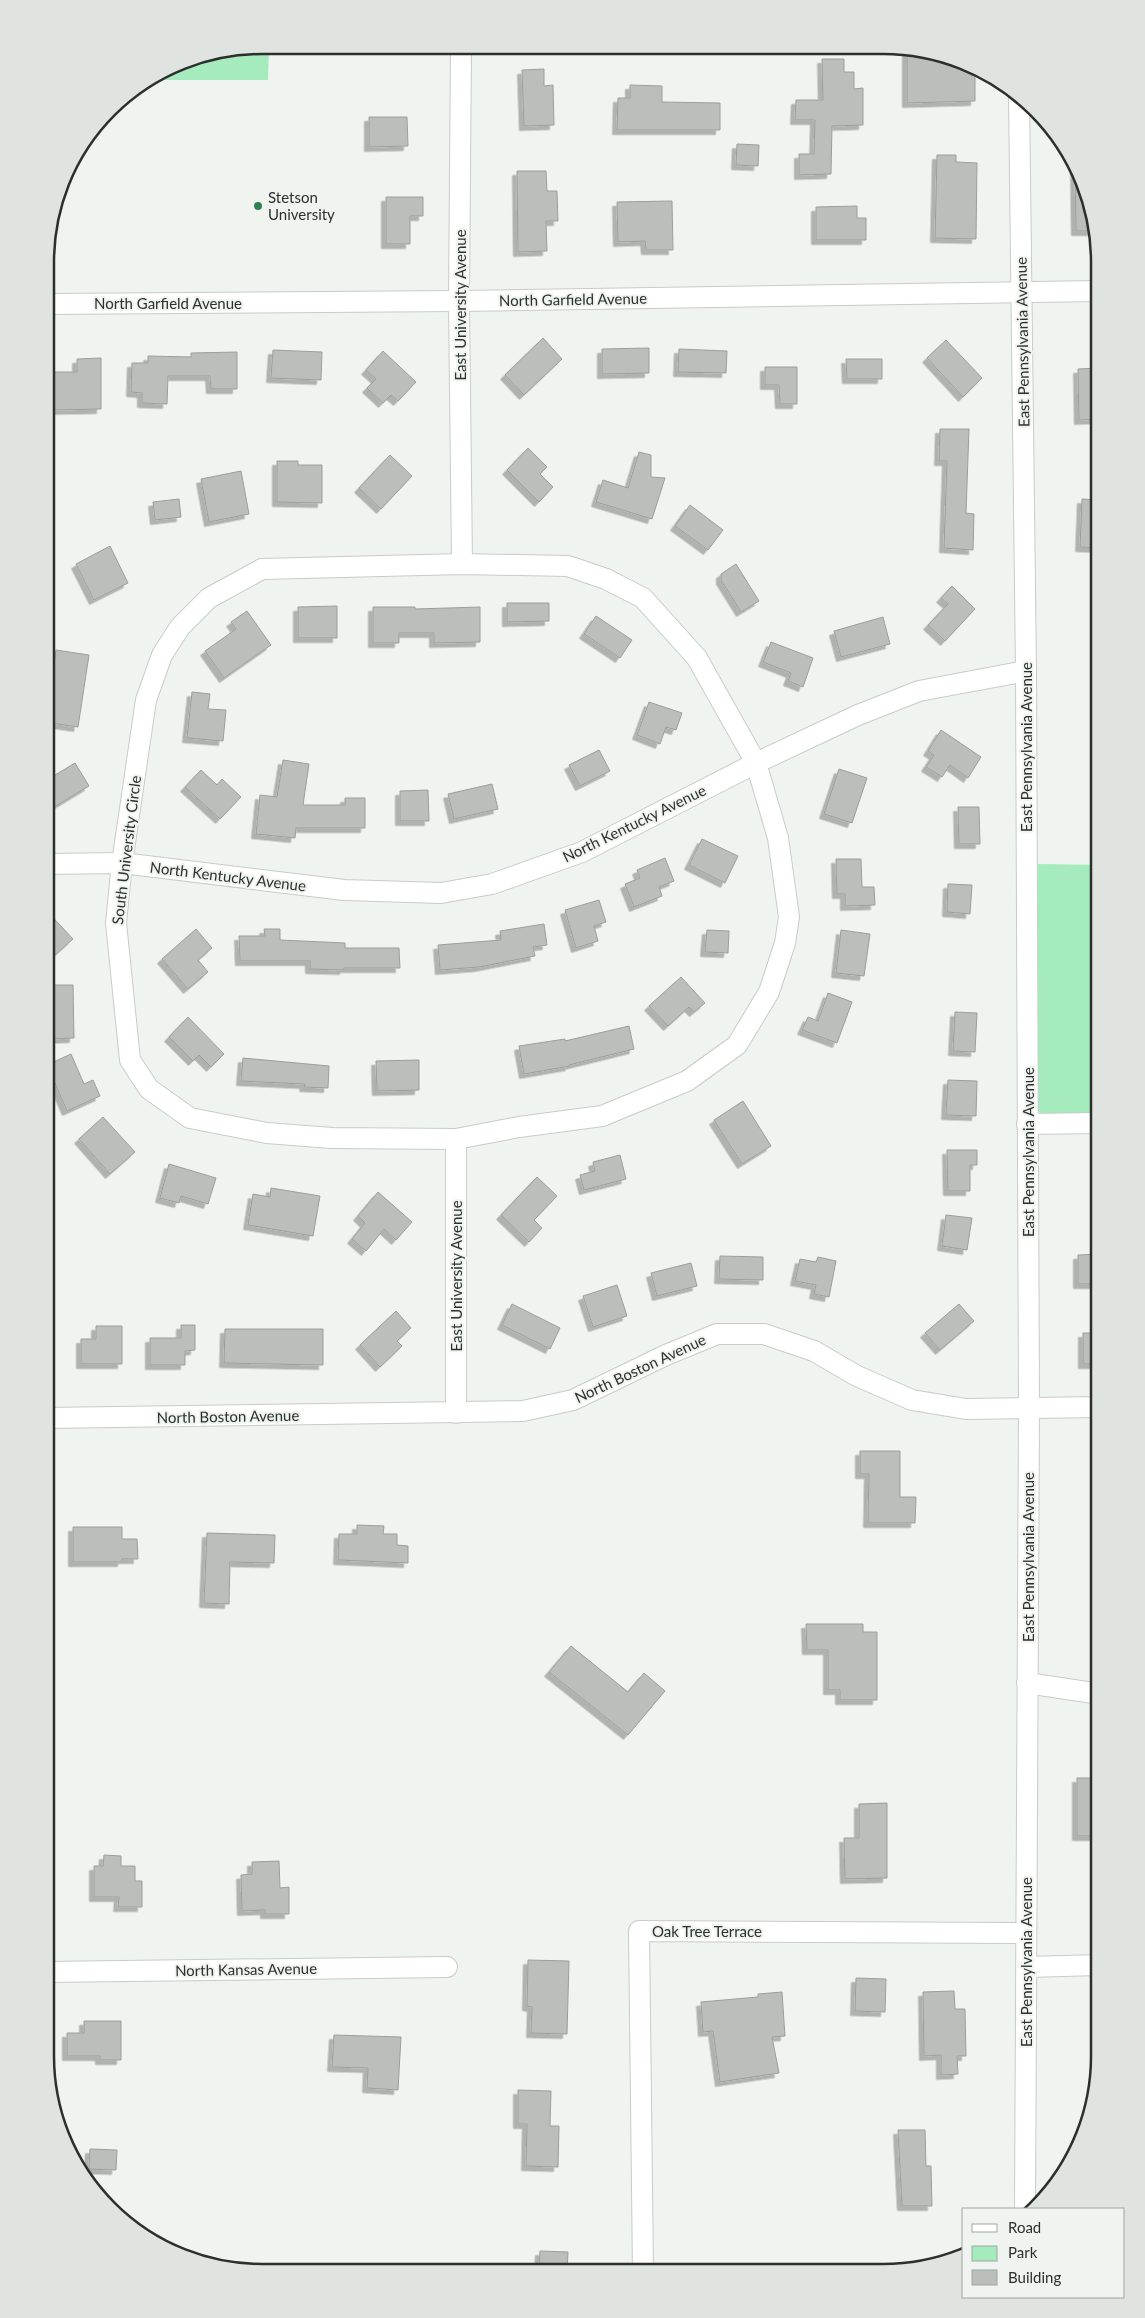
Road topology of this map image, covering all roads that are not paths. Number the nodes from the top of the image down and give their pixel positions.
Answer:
1 (461, 54) edge
2 (1019, 104) edge
3 (1091, 291) edge
4 (1021, 292) junction
5 (459, 301) junction
6 (54, 304) edge
7 (462, 564) junction
8 (1026, 671) junction
9 (756, 763) junction
10 (54, 864) edge
11 (122, 864) junction
12 (1027, 1124) junction
13 (1091, 1124) edge
14 (456, 1139) junction
15 (1029, 1407) junction
16 (1091, 1407) edge
17 (456, 1413) junction
18 (54, 1418) edge
19 (1028, 1683) junction
20 (1091, 1693) edge
21 (1026, 1933) junction
22 (1091, 1965) edge
23 (1027, 1966) junction
24 (447, 1967) dead end
25 (54, 1972) edge
26 (1025, 2208) edge
27 (643, 2264) edge

1 - 5 street, East University Avenue
2 - 4 street, East Pennsylvania Avenue
3 - 4 street, North Garfield Avenue
4 - 5 street, North Garfield Avenue
4 - 8 street, East Pennsylvania Avenue
5 - 6 street, North Garfield Avenue
5 - 7 street, East University Avenue
7 - 9 street, South University Circle
7 - 11 street, South University Circle
8 - 9 street, North Kentucky Avenue
8 - 12 street, East Pennsylvania Avenue
9 - 11 street, North Kentucky Avenue
9 - 14 street, South University Circle
10 - 11 street, North Kentucky Avenue
11 - 14 street, South University Circle
12 - 13 street
12 - 15 street, East Pennsylvania Avenue
14 - 17 street, East University Avenue
15 - 16 street, North Boston Avenue
15 - 17 street, North Boston Avenue
15 - 19 street, East Pennsylvania Avenue
17 - 18 street, North Boston Avenue
19 - 20 street
19 - 21 street, East Pennsylvania Avenue
21 - 23 street, East Pennsylvania Avenue
21 - 27 street, Oak Tree Terrace
22 - 23 street
23 - 26 street, East Pennsylvania Avenue
24 - 25 street, North Kansas Avenue

